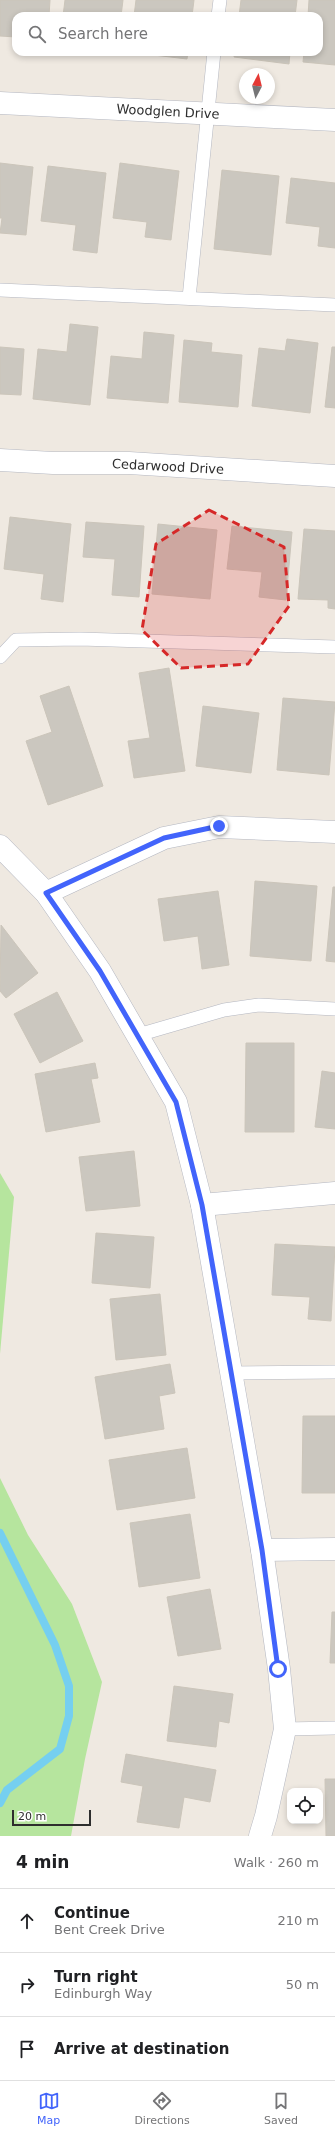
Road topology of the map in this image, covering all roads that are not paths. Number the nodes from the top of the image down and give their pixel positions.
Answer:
1 (220, 0) edge
2 (218, 12) edge
3 (214, 56) edge
4 (0, 103) edge
5 (207, 113) junction
6 (335, 120) edge
7 (0, 290) edge
8 (189, 298) junction
9 (335, 304) edge
10 (0, 460) edge
11 (335, 476) edge
12 (335, 647) edge
13 (0, 657) edge
14 (335, 832) edge
15 (0, 846) edge
16 (46, 893) junction
17 (335, 1009) edge
18 (138, 1035) junction
19 (335, 1193) edge
20 (202, 1205) junction
21 (335, 1372) edge
22 (231, 1373) junction
23 (335, 1549) edge
24 (262, 1550) junction
25 (335, 1728) edge
26 (284, 1729) junction
27 (260, 1836) edge

1 - 2 lane
3 - 5 lane
4 - 5 street, Woodglen Drive
5 - 6 street, Woodglen Drive
5 - 8 lane
7 - 8 lane
8 - 9 lane
10 - 11 street, Cedarwood Drive
12 - 13 lane
14 - 16 street
15 - 16 street
16 - 18 street
17 - 18 lane
18 - 20 street
19 - 20 street
20 - 22 street
21 - 22 lane
22 - 24 street
23 - 24 street
24 - 26 street
25 - 26 lane
26 - 27 street

